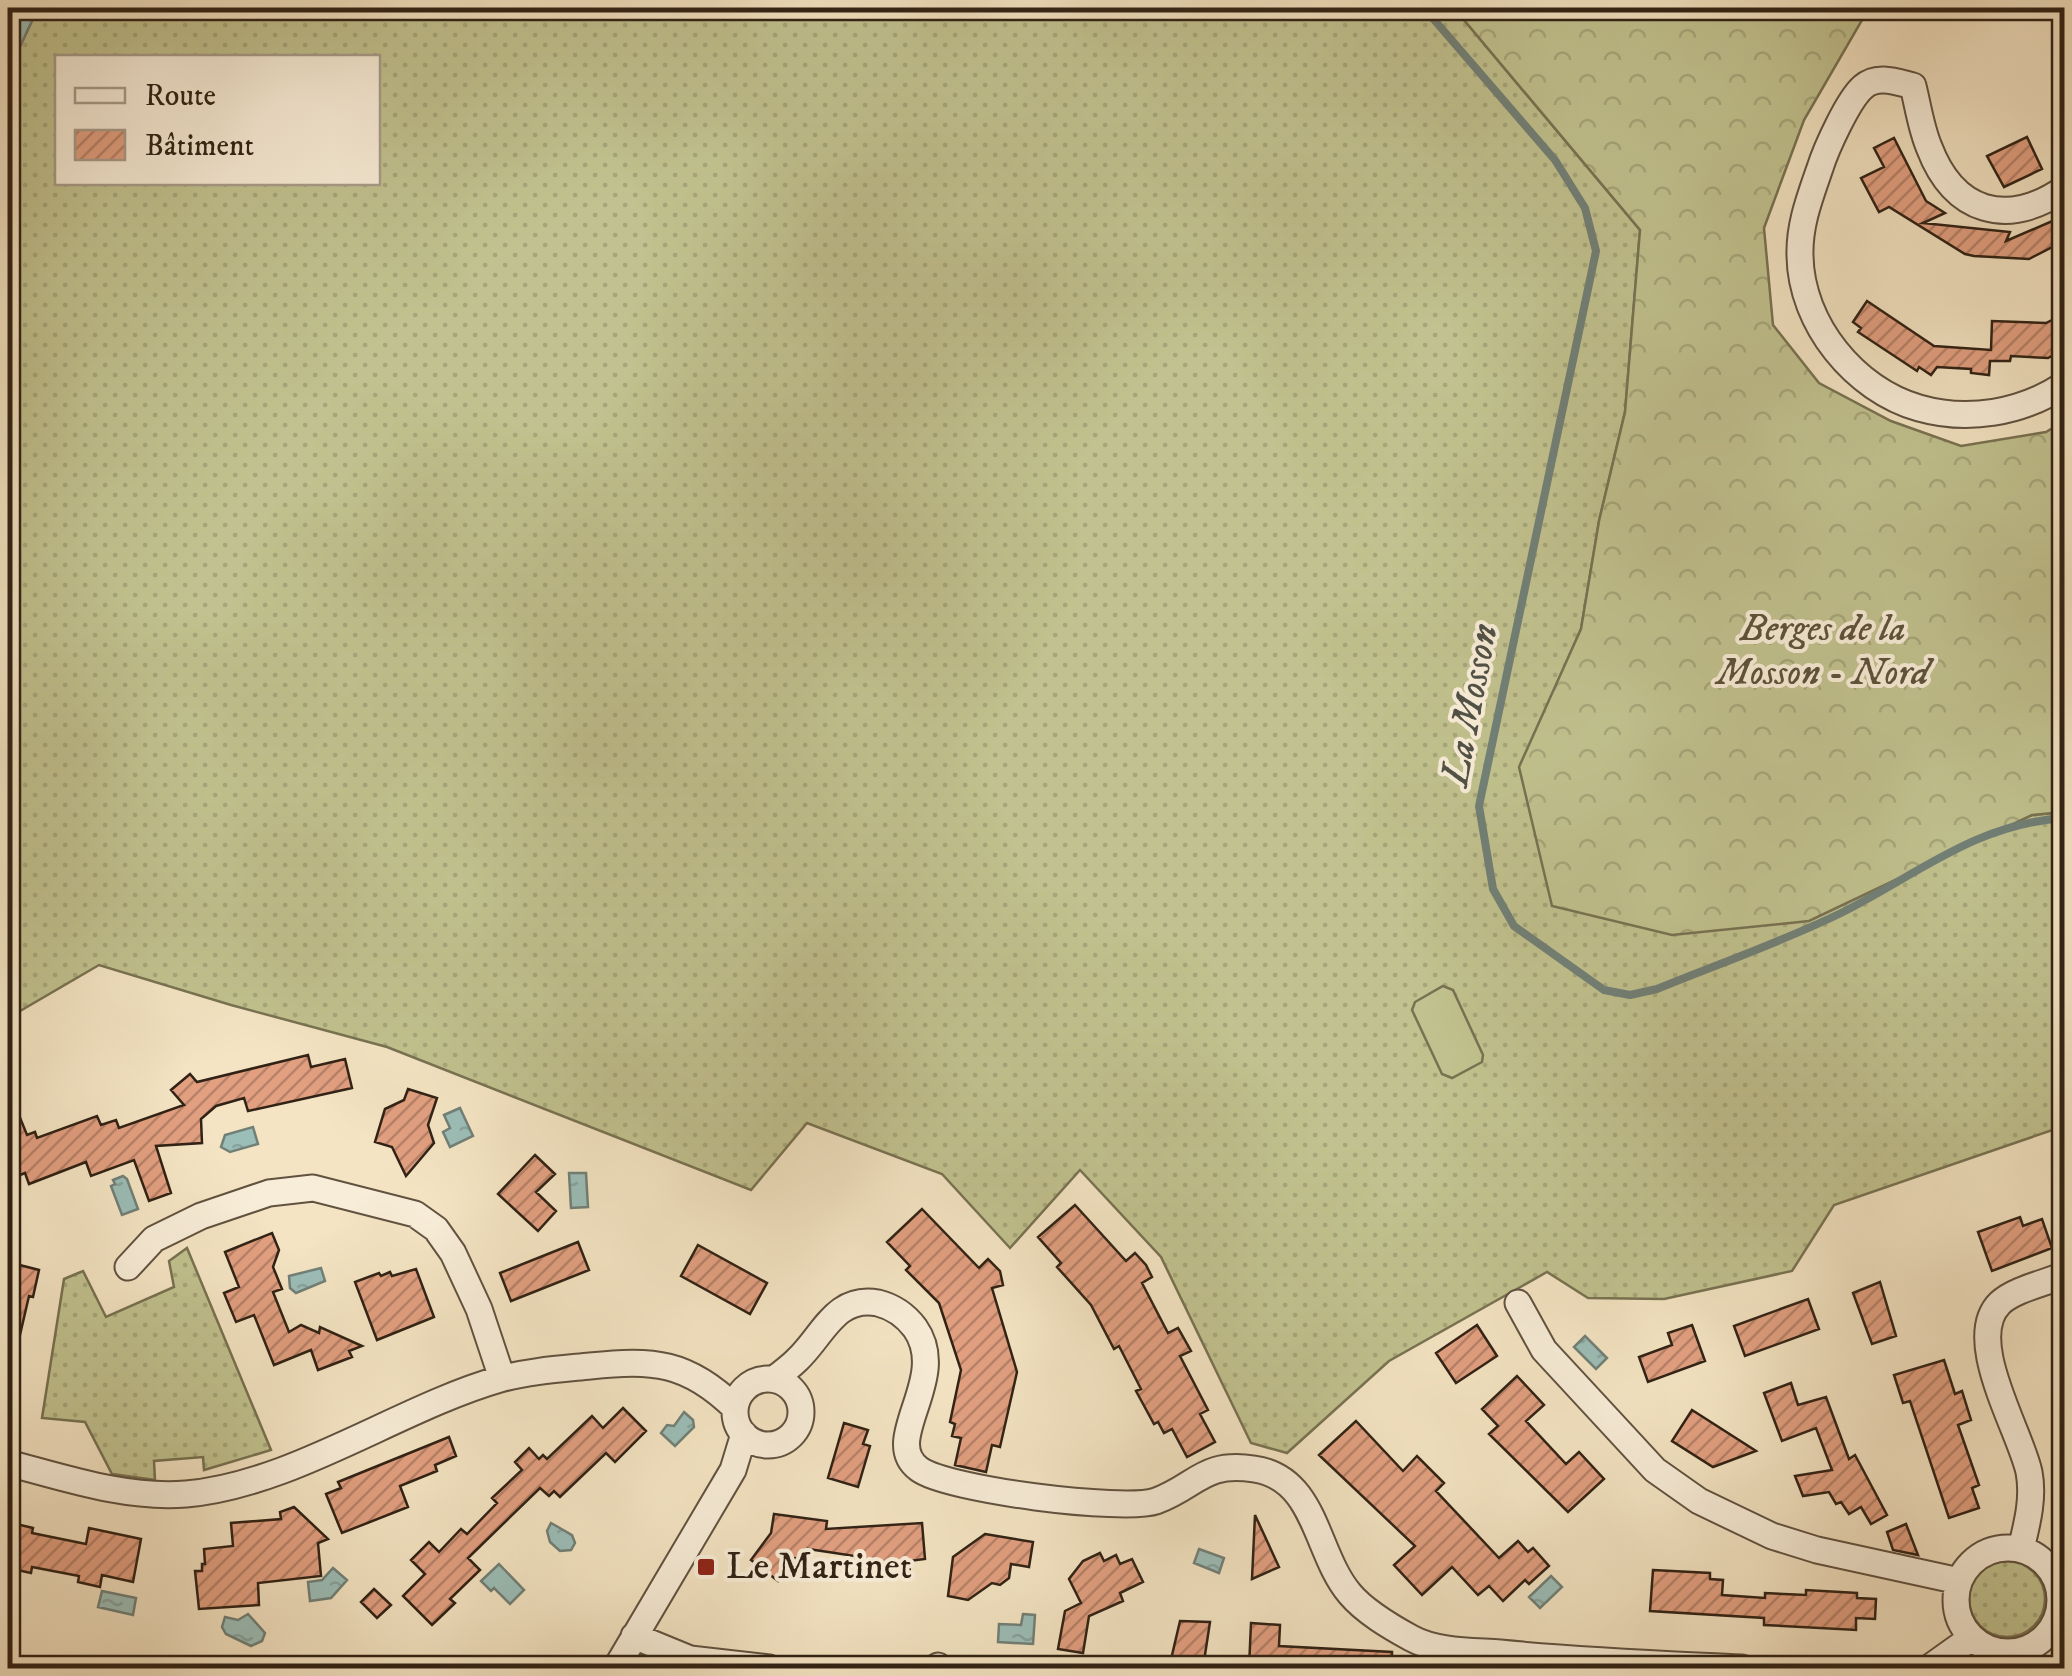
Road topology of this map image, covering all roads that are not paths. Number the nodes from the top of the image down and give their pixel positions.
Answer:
1 (2064, 189) edge
2 (2064, 385) edge
3 (128, 1267) dead end
4 (2064, 1275) edge
5 (1518, 1303) dead end
6 (502, 1378) junction
7 (783, 1384) junction
8 (739, 1399) junction
9 (752, 1439) junction
10 (8, 1463) edge
11 (2021, 1549) junction
12 (1959, 1581) junction
13 (2062, 1596) edge
14 (634, 1636) junction
15 (1971, 1638) junction
16 (616, 1668) edge
17 (769, 1668) edge
18 (1742, 1668) edge
19 (1929, 1668) edge

1 - 2 street
3 - 6 street
4 - 11 street
5 - 12 street
6 - 8 street
6 - 10 street
7 - 8 street
7 - 9 street
7 - 18 street
8 - 9 street
9 - 14 street
11 - 12 street
11 - 13 street
12 - 15 street
13 - 15 street
14 - 16 street
14 - 17 street
15 - 19 street

